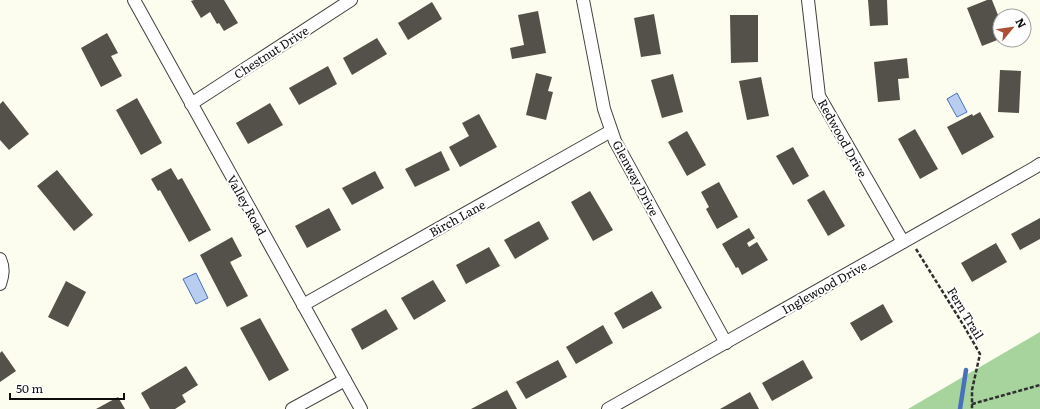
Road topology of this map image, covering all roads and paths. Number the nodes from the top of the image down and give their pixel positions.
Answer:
1 (134, 0) edge
2 (351, 0) edge
3 (583, 0) edge
4 (808, 0) edge
5 (191, 104) junction
6 (611, 131) junction
7 (1040, 164) edge
8 (906, 241) junction
9 (0, 259) edge
10 (0, 284) edge
11 (303, 305) junction
12 (726, 342) junction
13 (344, 380) junction
14 (1040, 385) edge
15 (972, 404) junction
16 (292, 409) edge
17 (361, 409) edge
18 (608, 409) edge
19 (972, 409) edge

1 - 5 street, Valley Road
2 - 5 street, Chestnut Drive
3 - 6 street, Glenway Drive
4 - 8 street, Redwood Drive
5 - 11 street, Valley Road
6 - 11 street, Birch Lane
6 - 12 street, Glenway Drive
7 - 8 street, Inglewood Drive
8 - 12 street, Inglewood Drive
8 - 15 path, Fern Trail
9 - 10 street
11 - 13 street, Valley Road
12 - 18 street, Inglewood Drive
13 - 16 street
13 - 17 street, Valley Road
14 - 15 path
15 - 19 path, Fern Trail

